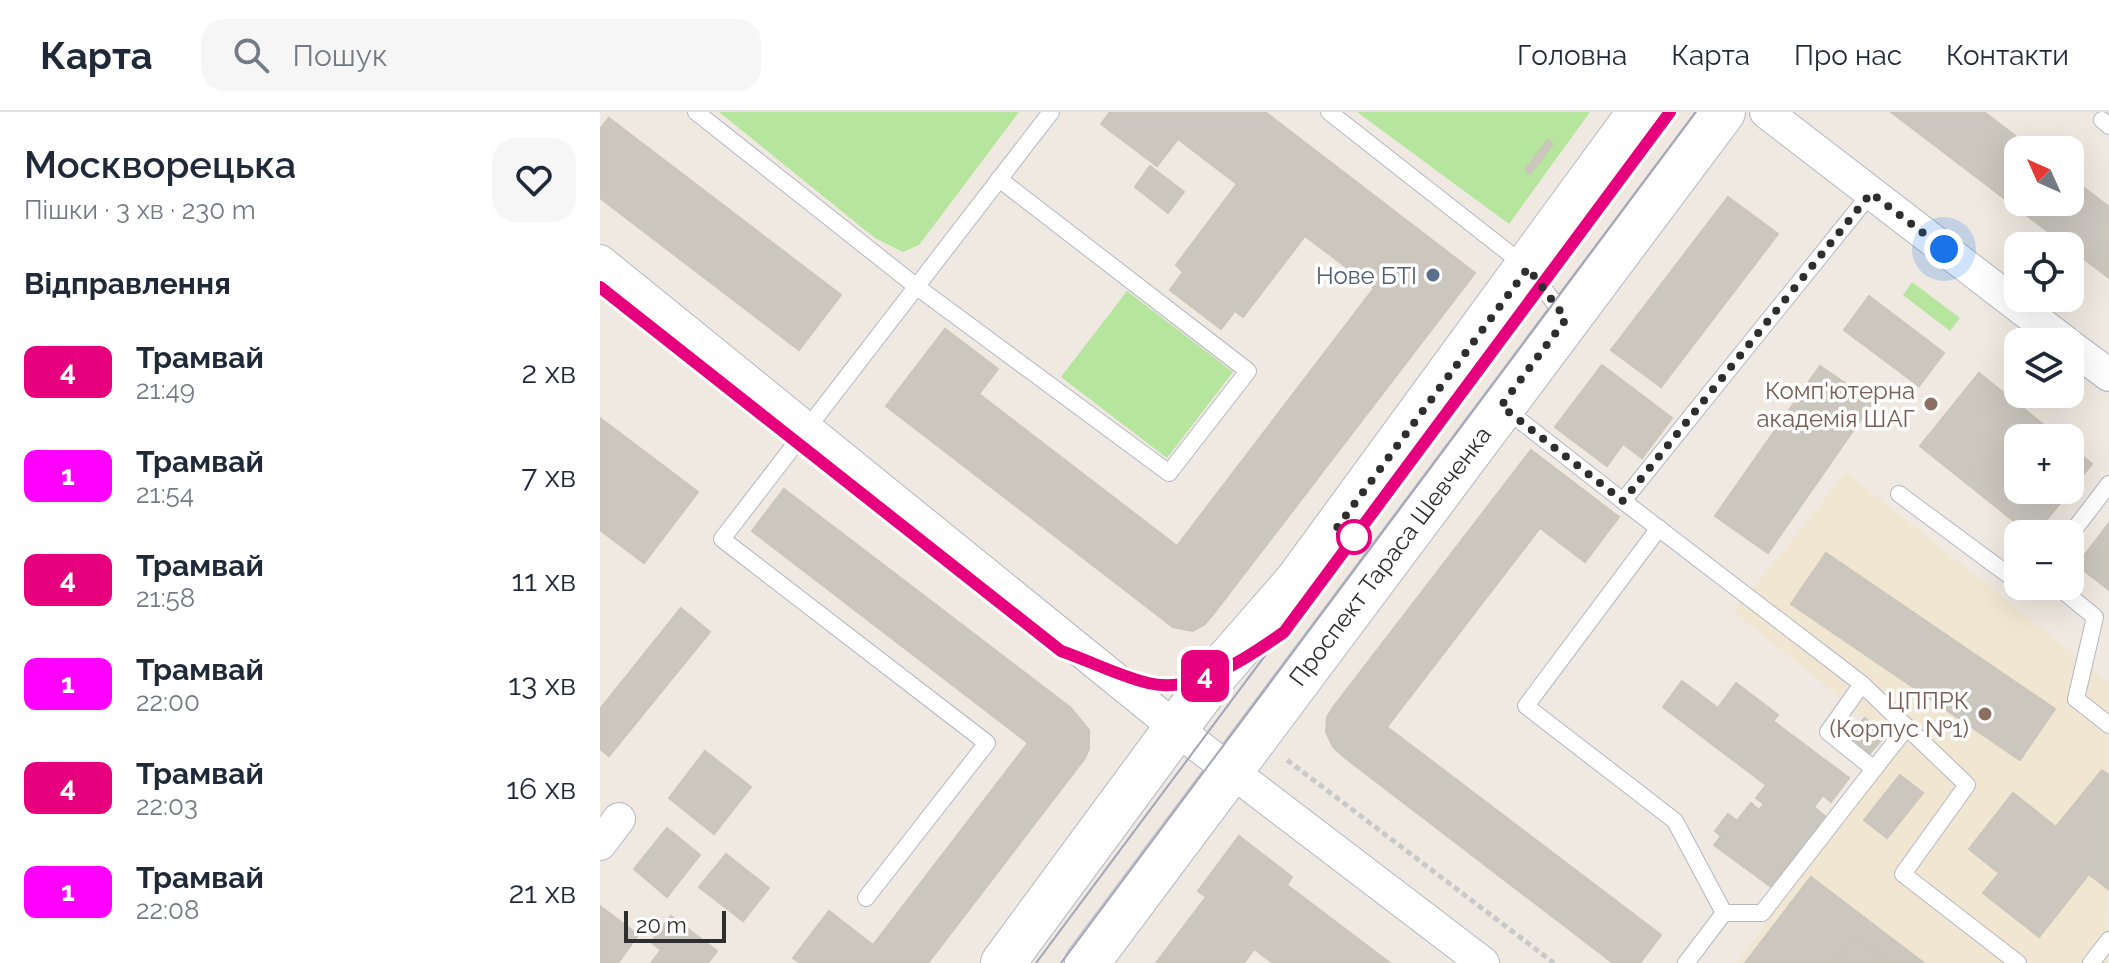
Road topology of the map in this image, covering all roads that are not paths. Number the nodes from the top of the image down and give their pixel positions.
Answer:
1 (696, 112) edge
2 (1051, 112) edge
3 (1329, 112) edge
4 (1640, 112) edge
5 (1723, 112) edge
6 (1766, 112) edge
7 (999, 179) junction
8 (1871, 193) junction
9 (600, 261) edge
10 (1528, 268) junction
11 (917, 287) junction
12 (1566, 319) junction
13 (2047, 328) edge
14 (2084, 356) edge
15 (2109, 375) edge
16 (1501, 406) junction
17 (807, 430) junction
18 (2109, 484) edge
19 (1899, 494) dead end
20 (1623, 501) junction
21 (2081, 520) edge
22 (1659, 528) junction
23 (2004, 572) edge
24 (2074, 600) edge
25 (1862, 684) junction
26 (2109, 725) edge
27 (1907, 727) junction
28 (1176, 728) junction
29 (1874, 769) junction
30 (1231, 772) junction
31 (866, 898) dead end
32 (1724, 913) junction
33 (2109, 940) edge
34 (1003, 963) edge
35 (1087, 963) edge
36 (1483, 963) edge
37 (1686, 963) edge
38 (2018, 963) edge
39 (2091, 963) edge

1 - 11 lane
2 - 7 lane
3 - 10 lane
4 - 10 main road
5 - 12 main road, Проспект Тараса Шевченка
6 - 8 street
7 - 11 lane
7 - 11 lane
8 - 13 street
8 - 20 lane
9 - 17 street
10 - 12 lane
10 - 28 main road
11 - 17 lane
12 - 16 main road, Проспект Тараса Шевченка
14 - 15 street
16 - 20 lane
16 - 30 main road, Проспект Тараса Шевченка
17 - 28 street
17 - 31 lane
18 - 21 lane
19 - 23 lane
20 - 22 lane
22 - 25 lane
22 - 32 lane
24 - 26 lane
25 - 27 lane
25 - 29 lane
27 - 29 lane
27 - 38 lane
28 - 30 street
28 - 34 main road
29 - 32 lane
30 - 35 main road, Проспект Тараса Шевченка
30 - 36 street
32 - 37 lane
33 - 39 lane

